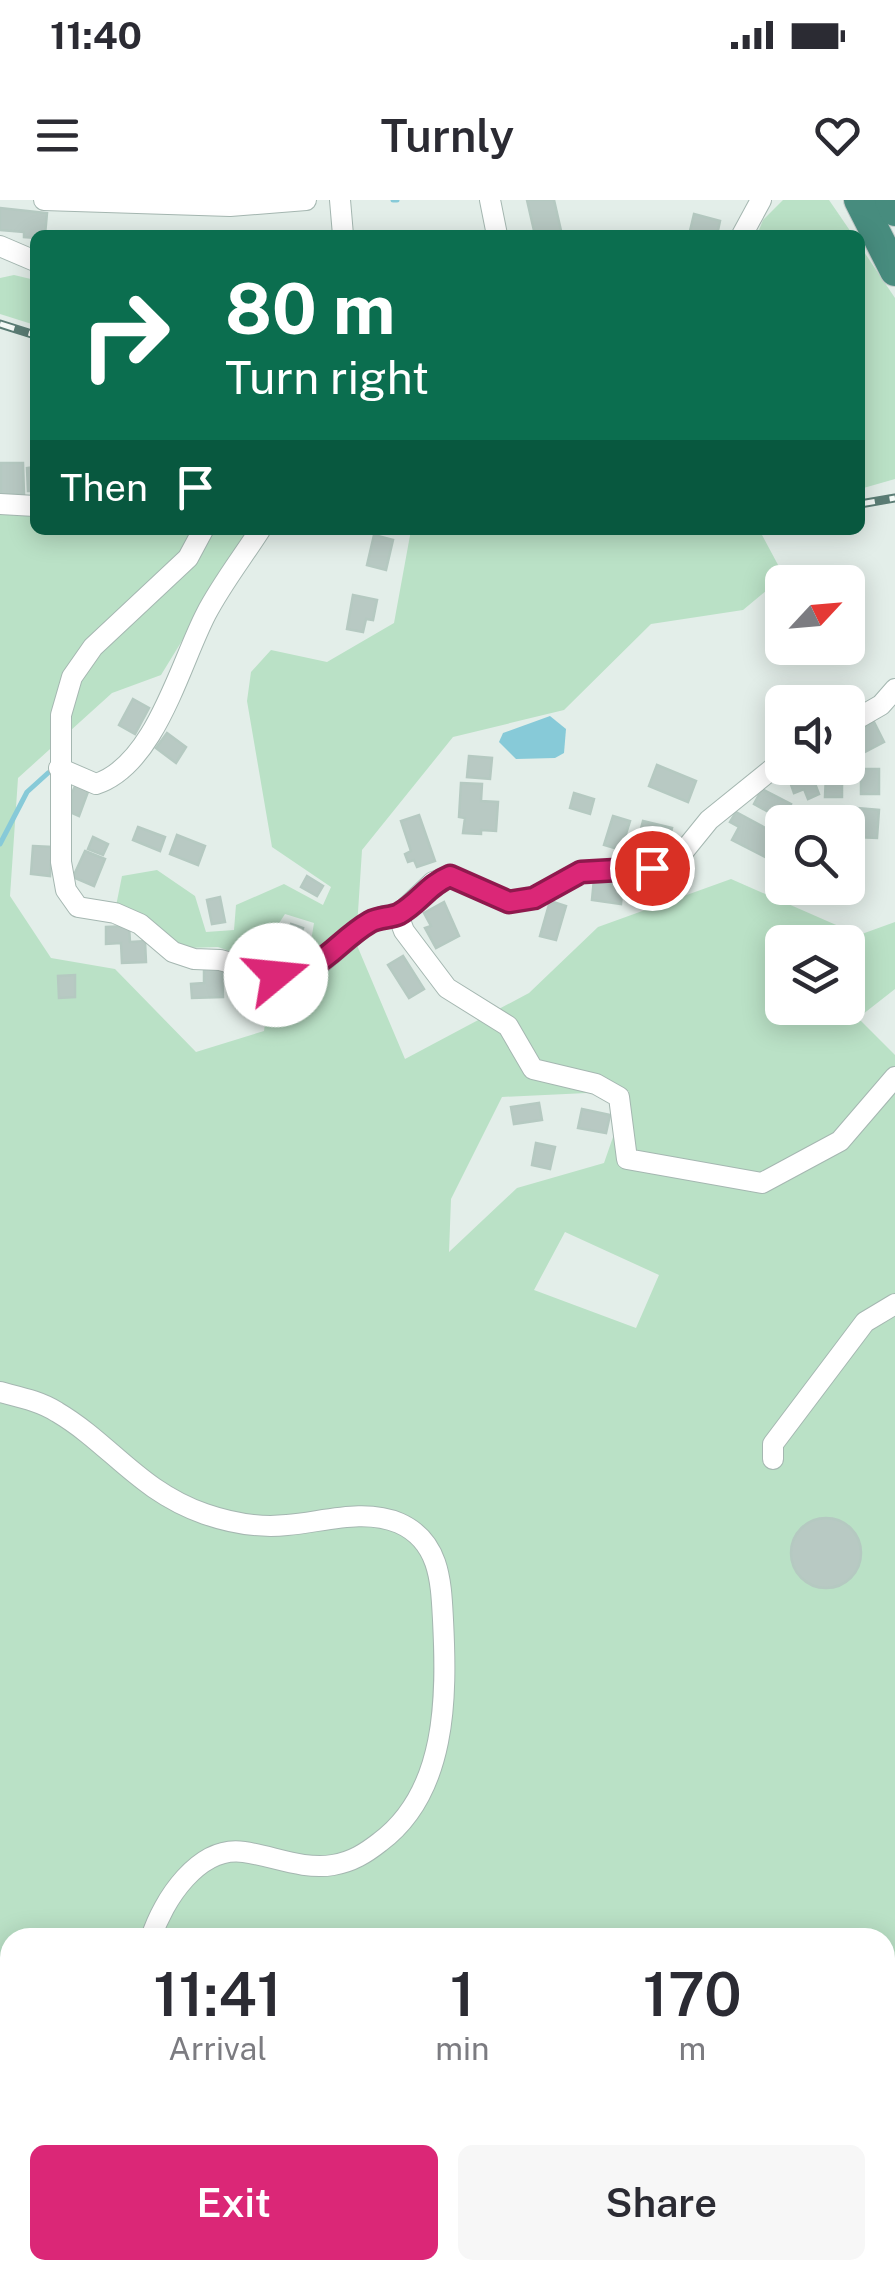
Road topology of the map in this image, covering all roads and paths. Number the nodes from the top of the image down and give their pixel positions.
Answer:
1 (44, 200) edge
2 (306, 200) edge
3 (340, 200) edge
4 (490, 200) edge
5 (761, 200) edge
6 (890, 200) edge
7 (875, 212) edge
8 (343, 230) edge
9 (496, 230) edge
10 (745, 230) edge
11 (0, 246) edge
12 (30, 259) edge
13 (895, 271) edge
14 (0, 504) edge
15 (30, 506) edge
16 (200, 535) edge
17 (257, 535) edge
18 (895, 689) edge
19 (865, 714) edge
20 (59, 768) junction
21 (765, 775) edge
22 (398, 915) junction
23 (895, 1077) edge
24 (895, 1304) edge
25 (0, 1392) edge
26 (772, 1459) dead end
27 (154, 1928) edge

1 - 2 street
3 - 8 street
4 - 9 street
5 - 10 street
6 - 7 highway
7 - 13 highway
11 - 12 street
14 - 15 street
16 - 20 street
17 - 20 street
18 - 19 street
20 - 22 street
21 - 22 street
22 - 23 street
24 - 26 street
25 - 27 street

